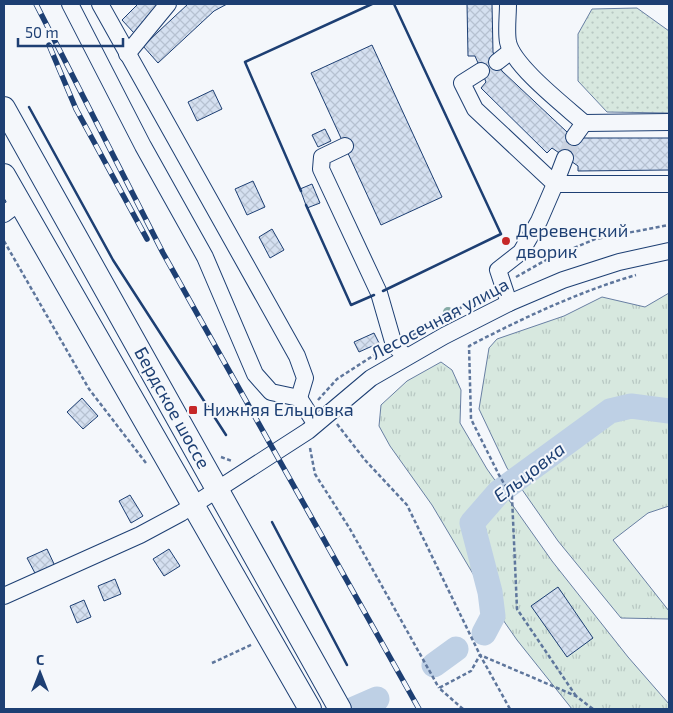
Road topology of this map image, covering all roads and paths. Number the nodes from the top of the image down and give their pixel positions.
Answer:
1 (70, 4) edge
2 (100, 4) edge
3 (168, 4) edge
4 (508, 4) edge
5 (511, 51) junction
6 (127, 54) junction
7 (497, 62) dead end
8 (481, 71) dead end
9 (4, 108) edge
10 (669, 122) edge
11 (584, 123) junction
12 (574, 137) tunnel mouth
13 (345, 146) dead end
14 (565, 158) tunnel mouth
15 (4, 175) edge
16 (554, 184) junction
17 (669, 184) edge
18 (12, 208) edge
19 (4, 241) edge
20 (669, 251) edge
21 (641, 274) dead end
22 (509, 303) junction
23 (406, 357) junction
24 (299, 398) junction
25 (330, 414) junction
26 (310, 426) junction
27 (150, 468) dead end
28 (217, 490) junction
29 (193, 505) junction
30 (4, 596) edge
31 (258, 641) dead end
32 (480, 655) junction
33 (212, 663) dead end
34 (439, 688) junction
35 (576, 696) junction
36 (306, 702) edge
37 (340, 709) edge
38 (463, 709) edge
39 (510, 709) edge
40 (593, 709) edge

1 - 24 street
2 - 6 street
3 - 6 street
4 - 5 street
5 - 7 street
5 - 11 street
6 - 24 street
8 - 16 street
9 - 28 highway, Бердское шоссе
10 - 11 street
11 - 12 street
13 - 23 street
14 - 16 street
15 - 18 highway, Бердское шоссе
16 - 17 street
16 - 22 street
18 - 29 highway, Бердское шоссе
19 - 27 path
20 - 22 street, Лесосечная улица
21 - 35 path
22 - 23 street, Лесосечная улица
23 - 25 street, Лесосечная улица
24 - 26 street
25 - 26 street, Лесосечная улица
25 - 32 path
26 - 28 street, Лесосечная улица
26 - 34 path
28 - 29 street
28 - 37 highway, Бердское шоссе
29 - 30 street
29 - 36 highway, Бердское шоссе
31 - 33 path
32 - 34 path
32 - 35 path
32 - 39 path
34 - 38 path
35 - 40 path

